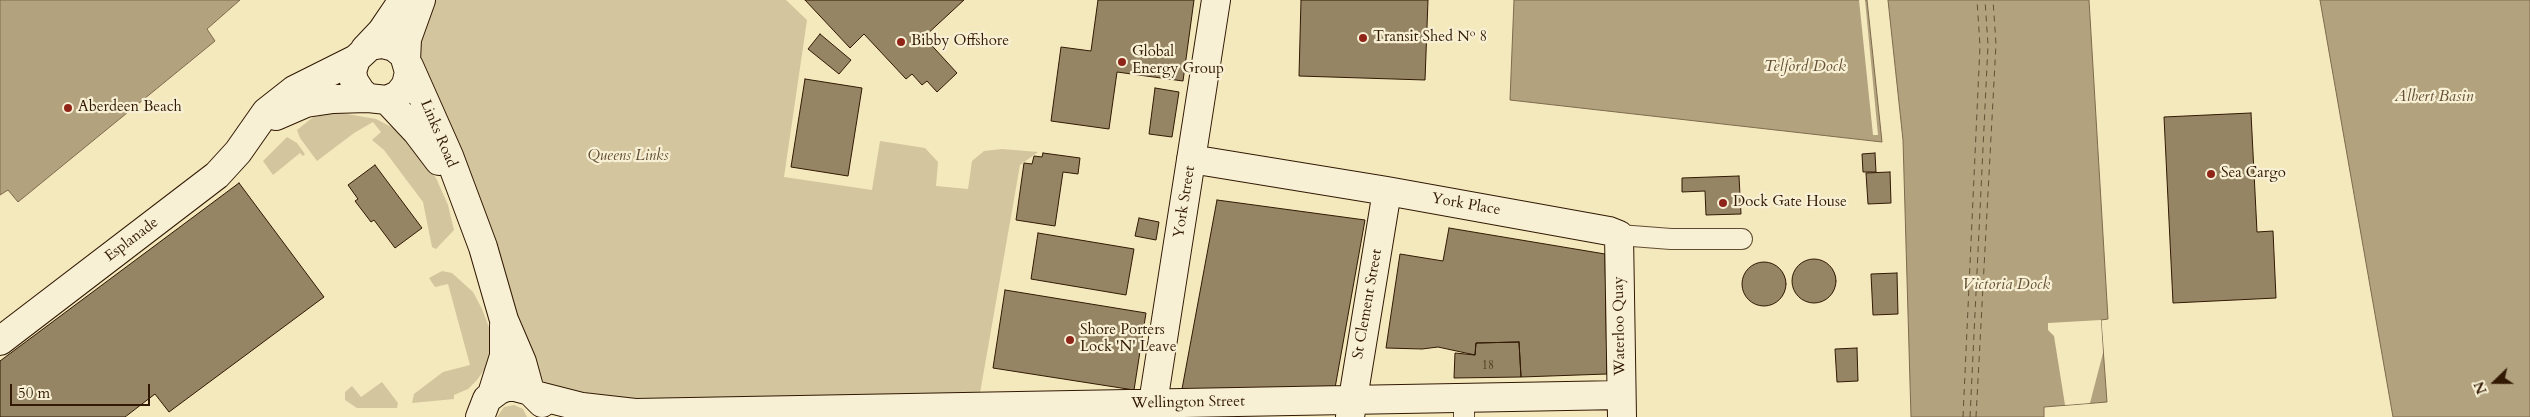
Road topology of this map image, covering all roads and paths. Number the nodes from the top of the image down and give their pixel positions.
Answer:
1 (403, 0) edge
2 (421, 0) edge
3 (1216, 0) edge
4 (360, 54) junction
5 (408, 63) junction
6 (377, 99) junction
7 (253, 129) junction
8 (1191, 159) junction
9 (1387, 191) junction
10 (465, 203) junction
11 (1619, 235) junction
12 (1742, 239) dead end
13 (504, 320) junction
14 (0, 340) edge
15 (537, 401) edge
16 (1153, 403) junction
17 (486, 406) edge
18 (1621, 406) edge
19 (1464, 408) edge
20 (1351, 409) edge
21 (863, 413) edge
22 (628, 415) edge

1 - 4 street, Esplanade
2 - 5 street
3 - 8 street, York Street
4 - 5 street
4 - 6 street
4 - 7 street, Esplanade
5 - 6 street
5 - 10 street, Links Road
6 - 7 street, Esplanade
6 - 10 street, Links Road
7 - 14 street, Esplanade
8 - 9 street, York Place
8 - 16 street, York Street
9 - 11 street, York Place
9 - 20 street, St Clement Street
10 - 13 street, Links Road
11 - 12 street, York Place
11 - 18 street, Waterloo Quay
13 - 15 street, Links Road
13 - 17 street, Links Road
15 - 17 street, Wellington Street
15 - 22 street, Wellington Street
16 - 20 street, Wellington Street
16 - 21 street, Wellington Street
18 - 19 street, Wellington Street
19 - 20 street, Wellington Street
21 - 22 street, Wellington Street

